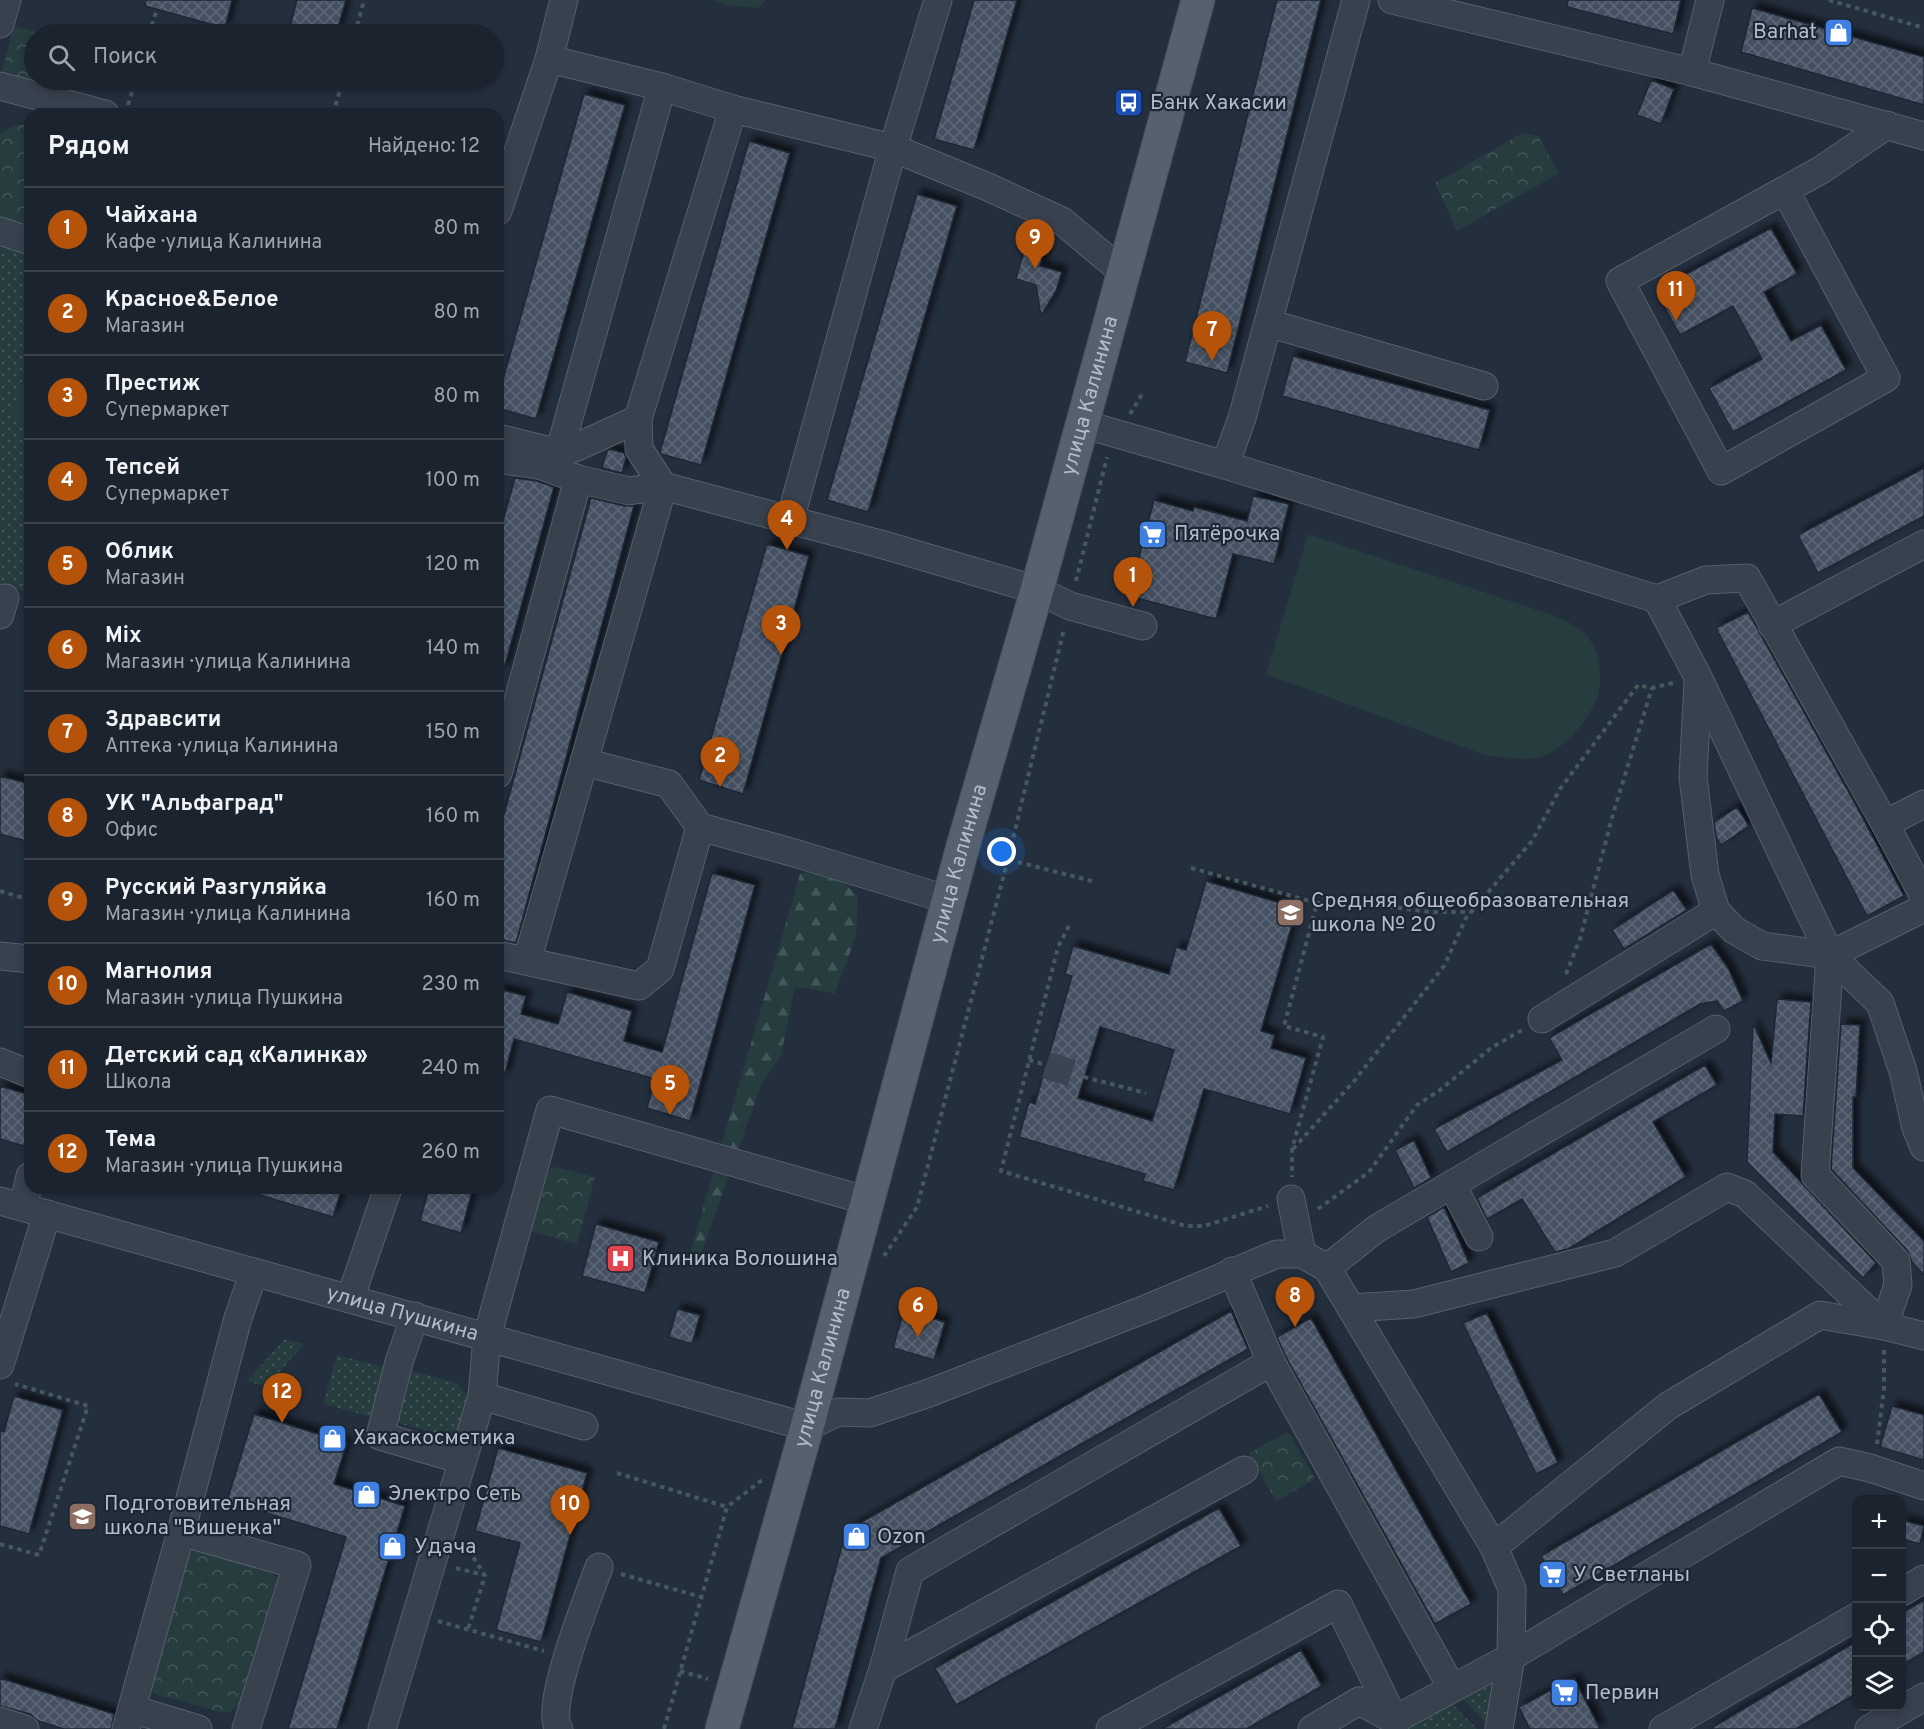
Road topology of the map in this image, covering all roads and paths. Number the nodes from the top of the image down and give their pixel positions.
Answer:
1 (6, 0) edge
2 (160, 0) edge
3 (364, 0) edge
4 (564, 0) edge
5 (938, 0) edge
6 (1198, 0) edge
7 (1356, 0) edge
8 (1392, 0) edge
9 (1710, 0) edge
10 (1829, 0) edge
11 (1426, 4) edge
12 (0, 24) edge
13 (152, 24) edge
14 (358, 24) edge
15 (1924, 28) edge
16 (549, 59) junction
17 (1692, 72) junction
18 (0, 86) edge
19 (662, 87) junction
20 (129, 90) edge
21 (339, 90) edge
22 (97, 108) edge
23 (118, 108) edge
24 (335, 108) edge
25 (732, 109) junction
26 (1887, 125) junction
27 (1924, 136) edge
28 (893, 148) junction
29 (1785, 190) junction
30 (504, 193) edge
31 (0, 231) edge
32 (24, 239) edge
33 (1124, 273) junction
34 (1268, 323) junction
35 (1484, 386) dead end
36 (1144, 391) dead end
37 (638, 418) junction
38 (1083, 424) junction
39 (1118, 435) junction
40 (504, 439) edge
41 (559, 453) junction
42 (504, 460) edge
43 (1226, 465) junction
44 (578, 479) junction
45 (663, 486) junction
46 (790, 520) junction
47 (1924, 544) edge
48 (1037, 590) junction
49 (1657, 599) junction
50 (1070, 606) junction
51 (1772, 625) junction
52 (1143, 626) dead end
53 (1698, 677) junction
54 (1652, 688) junction
55 (504, 752) edge
56 (584, 762) junction
57 (1924, 804) edge
58 (1885, 824) junction
59 (700, 827) junction
60 (1018, 862) dead end
61 (1191, 868) dead end
62 (1092, 881) dead end
63 (0, 891) edge
64 (1924, 897) edge
65 (24, 898) edge
66 (949, 900) junction
67 (1317, 903) junction
68 (1924, 908) edge
69 (1716, 911) junction
70 (1471, 912) junction
71 (1069, 927) dead end
72 (1830, 955) junction
73 (0, 956) edge
74 (504, 956) edge
75 (24, 958) edge
76 (527, 961) junction
77 (1561, 983) dead end
78 (1542, 1019) joint
79 (1716, 1029) dead end
80 (1029, 1060) junction
81 (0, 1062) edge
82 (1046, 1065) tunnel mouth
83 (24, 1072) edge
84 (1084, 1077) tunnel mouth
85 (1146, 1093) dead end
86 (1924, 1147) edge
87 (1292, 1149) junction
88 (1452, 1185) junction
89 (385, 1194) edge
90 (1291, 1199) junction
91 (868, 1201) junction
92 (23, 1207) edge
93 (1296, 1225) junction
94 (1479, 1237) dead end
95 (1302, 1254) junction
96 (881, 1260) dead end
97 (1327, 1268) junction
98 (1232, 1271) junction
99 (254, 1272) junction
100 (350, 1299) junction
101 (1351, 1308) junction
102 (415, 1316) junction
103 (1884, 1326) junction
104 (1924, 1336) edge
105 (487, 1337) junction
106 (1271, 1362) junction
107 (5, 1374) edge
108 (482, 1396) junction
109 (584, 1426) dead end
110 (807, 1427) junction
111 (462, 1460) junction
112 (1870, 1468) junction
113 (1244, 1470) dead end
114 (617, 1473) dead end
115 (764, 1478) dead end
116 (1924, 1486) edge
117 (727, 1507) junction
118 (446, 1514) junction
119 (182, 1532) junction
120 (0, 1544) edge
121 (1494, 1546) junction
122 (598, 1567) dead end
123 (1924, 1579) edge
124 (649, 1582) dead end
125 (1906, 1590) edge
126 (701, 1597) junction
127 (415, 1614) junction
128 (1852, 1620) edge
129 (468, 1629) junction
130 (568, 1657) junction
131 (1510, 1657) junction
132 (883, 1669) junction
133 (680, 1671) junction
134 (717, 1681) dead end
135 (1452, 1688) junction
136 (1924, 1696) edge
137 (129, 1719) edge
138 (0, 1721) edge
139 (1397, 1725) edge
140 (25, 1729) edge
141 (198, 1729) edge
142 (246, 1729) edge
143 (382, 1729) edge
144 (559, 1729) edge
145 (664, 1729) edge
146 (722, 1729) edge
147 (863, 1729) edge
148 (1110, 1729) edge
149 (1312, 1729) edge
150 (1499, 1729) edge
151 (1663, 1729) edge
152 (1869, 1729) edge

1 - 12 street
2 - 13 path
3 - 14 path
4 - 16 street
5 - 28 street
6 - 33 main road, улица Калинина
7 - 34 street
8 - 11 street
9 - 17 street
10 - 15 path
11 - 17 street
16 - 19 street
16 - 30 street
17 - 26 street
18 - 22 street
19 - 25 street
19 - 41 street
20 - 23 path
21 - 24 path
25 - 28 street
25 - 37 street
26 - 27 street
26 - 29 street
28 - 33 street
28 - 46 street
29 - 29 street
31 - 32 street
33 - 38 main road, улица Калинина
34 - 35 street
34 - 43 street
36 - 39 path
37 - 41 street
37 - 45 street
38 - 39 street
38 - 48 main road, улица Калинина
39 - 43 street
39 - 50 path
40 - 41 street
42 - 44 street
43 - 49 street
44 - 45 street
44 - 55 street
45 - 46 street
45 - 56 street
46 - 48 street
47 - 51 street
48 - 50 street
48 - 66 main road, улица Калинина
49 - 51 street
49 - 53 street
50 - 52 street
50 - 96 path
51 - 58 street
53 - 54 path
53 - 69 street
53 - 72 street
54 - 70 path
54 - 77 path
56 - 59 street
56 - 76 street
57 - 58 street
58 - 64 street
59 - 66 street
59 - 76 street
60 - 62 path
61 - 67 path
63 - 65 path
66 - 91 main road, улица Калинина
67 - 70 path
67 - 87 path
68 - 72 street
69 - 72 street
69 - 78 street
70 - 87 path
71 - 80 path
72 - 86 street
72 - 103 street
73 - 75 street
74 - 76 street
78 - 93 path
79 - 88 street
80 - 82 path
80 - 90 path
81 - 83 street
84 - 85 path
87 - 90 path
88 - 94 street
88 - 97 street
89 - 100 street
90 - 93 street
91 - 105 street
91 - 110 main road, улица Калинина
92 - 99 street, улица Пушкина
92 - 107 street
93 - 95 street
95 - 97 street
95 - 98 street
97 - 101 street
98 - 106 street
98 - 110 street
99 - 100 street, улица Пушкина
99 - 119 street
100 - 102 street, улица Пушкина
101 - 103 street
101 - 121 street
102 - 105 street, улица Пушкина
102 - 111 street
103 - 104 street
103 - 112 path
103 - 121 street
105 - 108 street
105 - 110 street, улица Пушкина
106 - 132 street
106 - 135 street
107 - 120 path
108 - 109 street
108 - 111 street
110 - 146 main road, улица Калинина
111 - 118 street
112 - 116 street
112 - 131 street
113 - 132 street
114 - 117 path
115 - 117 path
117 - 126 path
118 - 127 street
118 - 129 path
119 - 137 street
119 - 142 street
121 - 131 street
122 - 130 street
123 - 125 street
124 - 126 path
126 - 133 path
127 - 129 path
127 - 143 street
128 - 151 street
129 - 130 path
130 - 144 street
131 - 135 street
131 - 150 street
132 - 147 street
133 - 134 path
133 - 145 path
135 - 139 street
136 - 152 street
137 - 141 street
138 - 140 street
139 - 148 street
139 - 149 street

